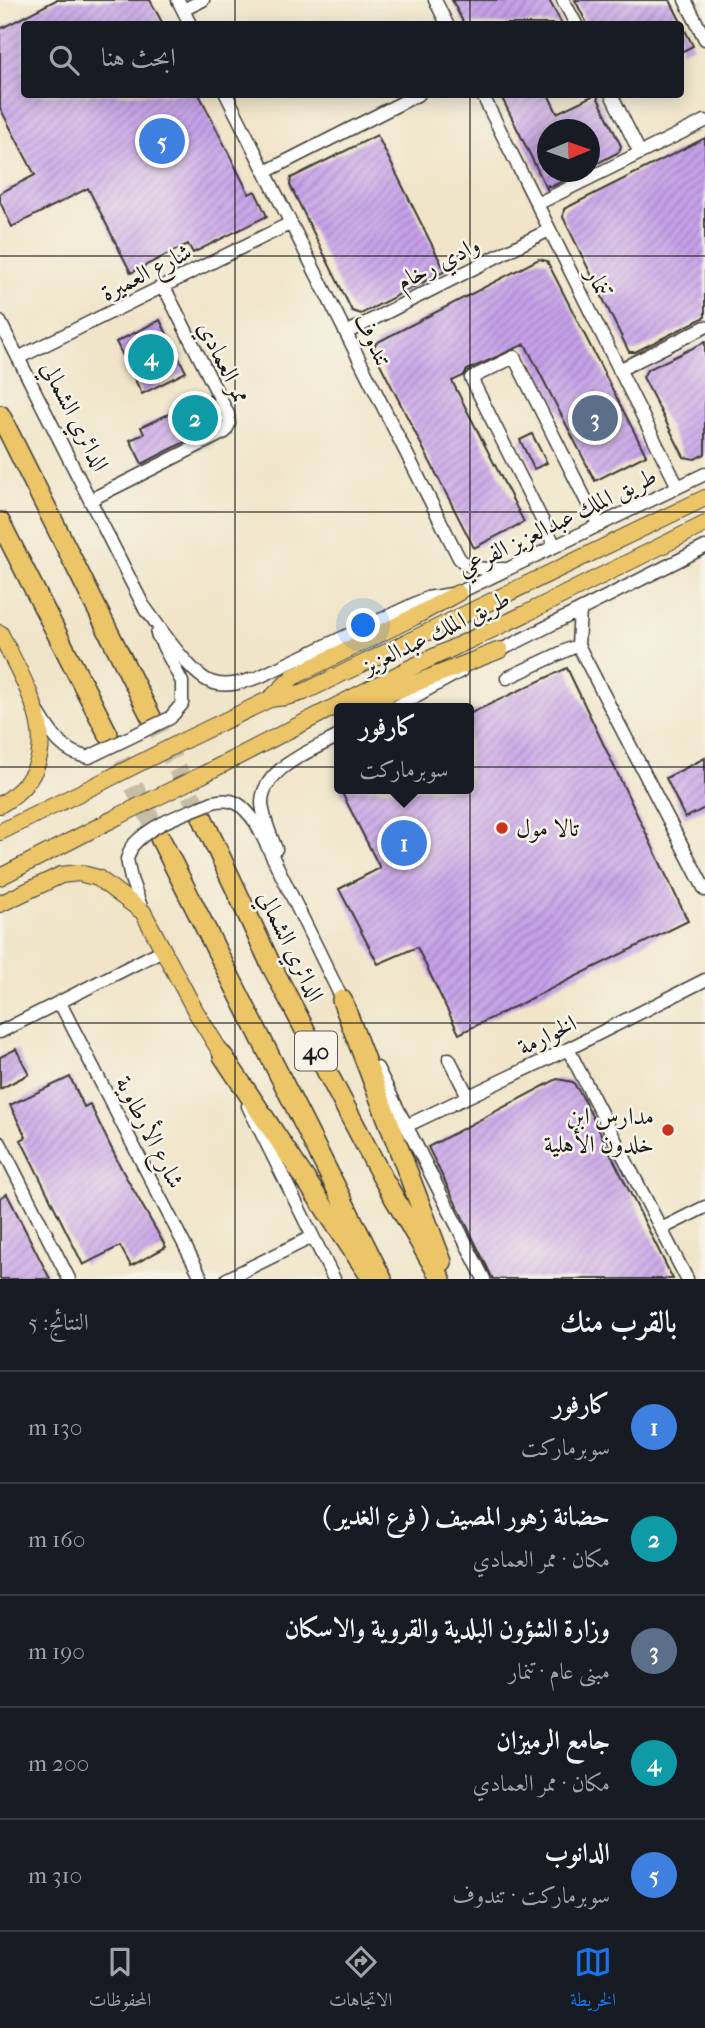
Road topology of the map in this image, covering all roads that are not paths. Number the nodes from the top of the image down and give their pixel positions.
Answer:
1 (203, 0) edge
2 (435, 0) edge
3 (563, 0) edge
4 (685, 0) edge
5 (181, 5) edge
6 (189, 21) edge
7 (446, 21) edge
8 (574, 21) edge
9 (705, 39) edge
10 (228, 98) edge
11 (411, 98) edge
12 (484, 98) edge
13 (613, 98) edge
14 (705, 121) edge
15 (640, 153) junction
16 (265, 172) junction
17 (537, 204) junction
18 (291, 223) junction
19 (550, 230) junction
20 (164, 287) junction
21 (0, 322) edge
22 (705, 327) edge
23 (346, 333) junction
24 (18, 358) junction
25 (619, 370) junction
26 (0, 415) edge
27 (705, 474) edge
28 (678, 487) junction
29 (705, 498) edge
30 (90, 500) junction
31 (0, 522) edge
32 (705, 524) edge
33 (599, 526) junction
34 (555, 547) junction
35 (705, 547) edge
36 (508, 569) junction
37 (458, 593) junction
38 (143, 605) junction
39 (580, 610) junction
40 (2, 642) edge
41 (578, 645) junction
42 (500, 650) junction
43 (507, 678) dead end
44 (270, 699) junction
45 (33, 703) junction
46 (345, 703) edge
47 (365, 703) edge
48 (403, 703) edge
49 (334, 709) edge
50 (334, 715) edge
51 (160, 717) junction
52 (108, 734) tunnel mouth
53 (281, 736) junction
54 (334, 738) edge
55 (0, 806) edge
56 (207, 809) junction
57 (0, 832) edge
58 (160, 838) tunnel mouth
59 (0, 877) edge
60 (705, 890) edge
61 (296, 902) junction
62 (0, 904) edge
63 (143, 912) junction
64 (163, 950) junction
65 (705, 980) edge
66 (342, 1000) junction
67 (60, 1003) junction
68 (0, 1032) edge
69 (568, 1049) junction
70 (223, 1056) junction
71 (449, 1059) dead end
72 (468, 1096) junction
73 (406, 1126) junction
74 (0, 1143) edge
75 (13, 1170) junction
76 (0, 1177) edge
77 (705, 1207) edge
78 (661, 1229) junction
79 (312, 1237) junction
80 (69, 1279) edge
81 (202, 1279) edge
82 (227, 1279) edge
83 (334, 1279) edge
84 (372, 1279) edge
85 (382, 1279) edge
86 (442, 1279) edge
87 (449, 1279) edge
88 (484, 1279) edge
89 (687, 1279) edge

1 - 5 street
2 - 7 street
3 - 8 street
4 - 9 street
5 - 6 street
10 - 16 street, تندوف
11 - 16 street
12 - 17 street, تنمار
13 - 15 street
14 - 15 street
15 - 17 street
16 - 18 street, تندوف
17 - 19 street, تنمار
18 - 20 street, شارع العميرة
18 - 23 street, تندوف
19 - 23 street, وادي رخام
19 - 25 street, تنمار
20 - 24 street, شارع العميرة
20 - 30 street, ممر العمادي
21 - 24 street, الدائري الشمالي
22 - 25 street
23 - 36 street, تندوف
24 - 30 street, الدائري الشمالي
25 - 28 street, تنمار
26 - 51 highway
27 - 28 street, طريق الملك عبدالعزيز الفرعي
28 - 33 street, طريق الملك عبدالعزيز الفرعي
29 - 44 main road, طريق الملك عبدالعزيز
30 - 38 street, الدائري الشمالي
31 - 52 highway
32 - 46 main road, طريق الملك عبدالعزيز
33 - 34 street, طريق الملك عبدالعزيز الفرعي
33 - 34 street
34 - 36 street, طريق الملك عبدالعزيز الفرعي
35 - 39 street
36 - 37 street, طريق الملك عبدالعزيز الفرعي
37 - 38 street, طريق الملك عبدالعزيز الفرعي
37 - 44 main road
38 - 51 street, الدائري الشمالي
39 - 41 street
39 - 42 street
40 - 45 main road
41 - 43 street
41 - 60 street
42 - 47 main road
42 - 48 street
44 - 57 main road, طريق الملك عبدالعزيز, bridge
45 - 51 street, bridge
45 - 55 main road
49 - 53 main road, طريق الملك عبدالعزيز
50 - 53 main road
53 - 59 main road, طريق الملك عبدالعزيز, bridge
54 - 61 street
56 - 61 street, الدائري الشمالي
56 - 63 street, bridge
56 - 86 highway, الدائري الشمالي / 40
58 - 85 highway, 40
61 - 66 street, الدائري الشمالي
62 - 63 main road
63 - 64 main road
64 - 67 street
64 - 70 main road
65 - 69 street, الخوارمة
66 - 73 street, الدائري الشمالي
66 - 87 highway
67 - 68 street
67 - 81 street, شارع الأرطاوية
69 - 72 street, الخوارمة
69 - 78 street
70 - 79 street
70 - 84 highway
71 - 72 street
72 - 73 street, الخوارمة
73 - 88 street, الدائري الشمالي
74 - 75 street
75 - 76 street
75 - 80 street
77 - 78 street
78 - 89 street
79 - 82 street
79 - 83 street

